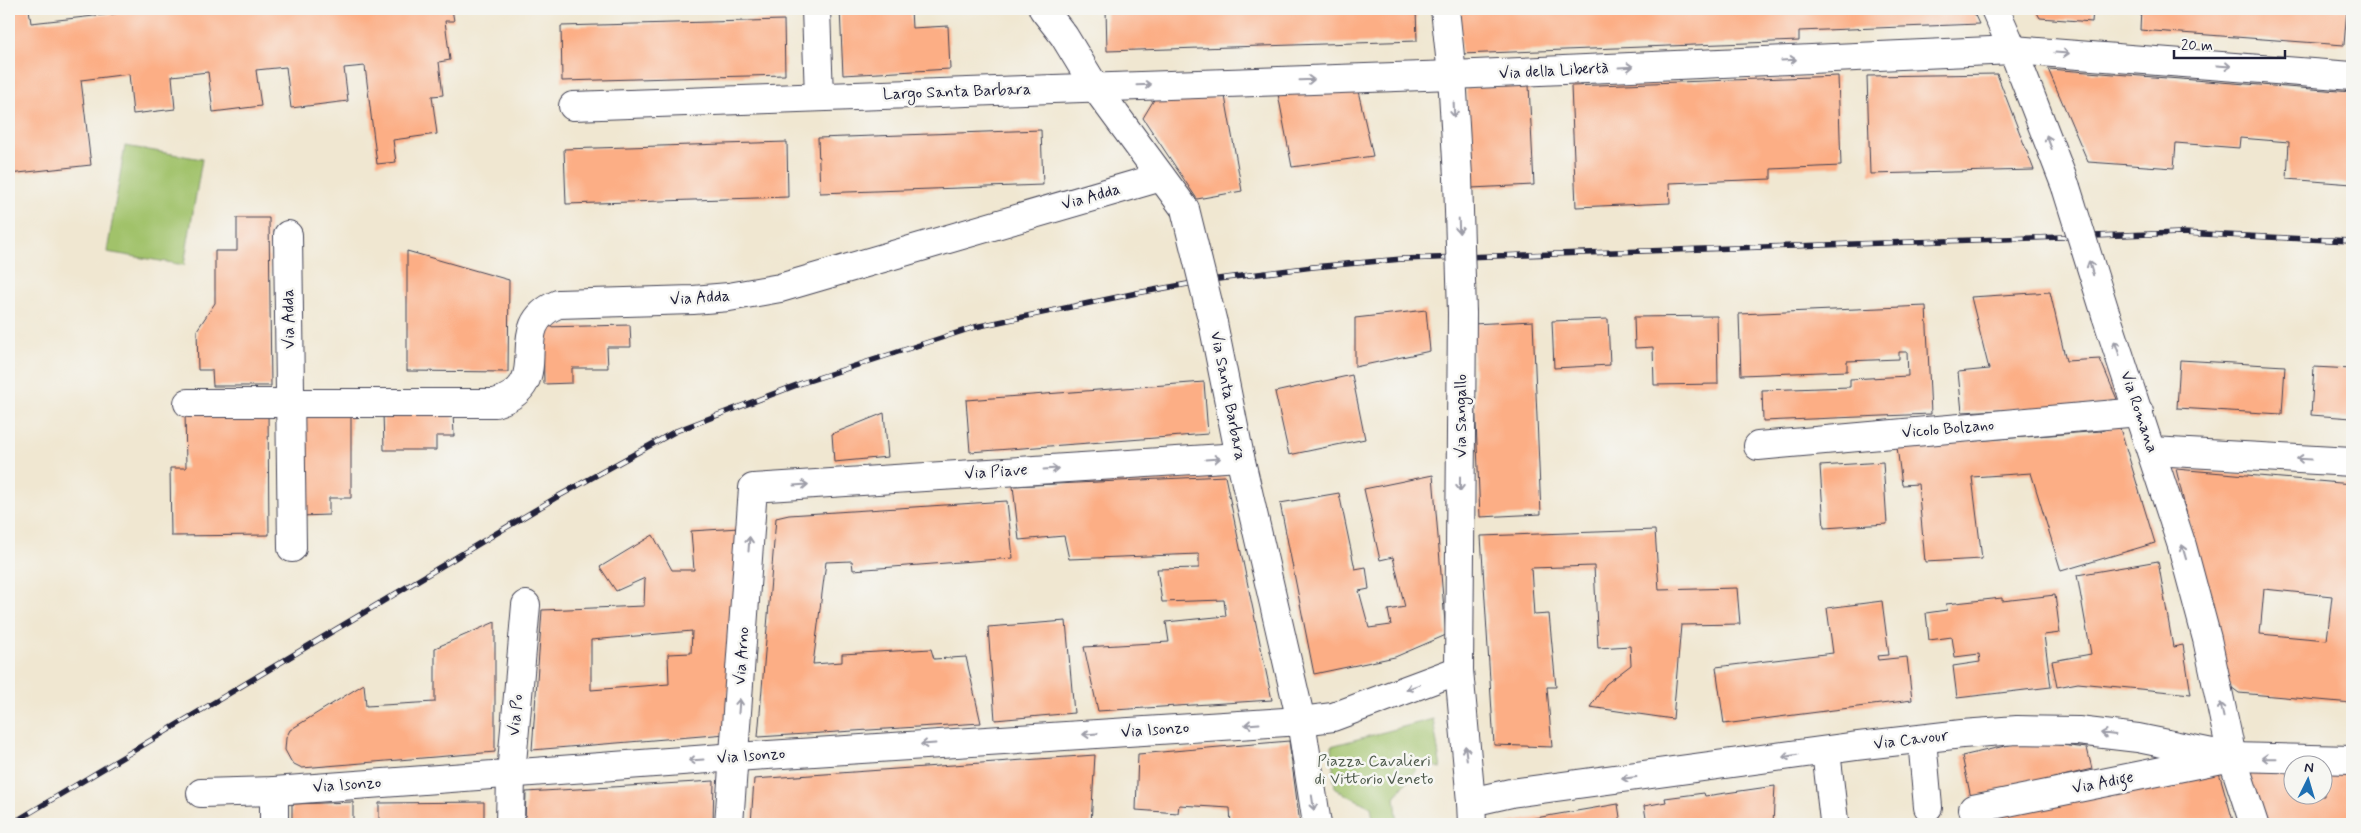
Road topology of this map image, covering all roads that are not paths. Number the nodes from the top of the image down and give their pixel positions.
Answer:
1 (816, 9) edge
2 (1043, 9) edge
3 (1445, 9) edge
4 (1994, 9) edge
5 (2013, 50) junction
6 (1452, 75) junction
7 (2352, 76) edge
8 (1095, 87) junction
9 (819, 97) junction
10 (573, 106) dead end
11 (1161, 177) junction
12 (288, 235) dead end
13 (188, 403) dead end
14 (290, 403) junction
15 (2139, 412) junction
16 (1758, 446) dead end
17 (2152, 451) junction
18 (1240, 457) junction
19 (2352, 462) edge
20 (753, 488) joint
21 (292, 548) dead end
22 (526, 605) dead end
23 (1459, 670) junction
24 (1301, 721) junction
25 (1922, 738) junction
26 (1826, 751) junction
27 (736, 757) junction
28 (2232, 757) junction
29 (2352, 760) edge
30 (511, 774) junction
31 (274, 790) junction
32 (201, 794) dead end
33 (1928, 806) dead end
34 (1973, 809) dead end
35 (1471, 813) edge
36 (1834, 821) dead end
37 (274, 824) edge
38 (510, 824) edge
39 (729, 824) edge
40 (1317, 824) edge
41 (2254, 824) edge

1 - 9 street
2 - 8 street, Via Santa Barbara
3 - 6 street, Via Sangallo
4 - 5 street, Via Romana
6 -> 5 street, Via della Libertà
5 -> 7 street, Via della Libertà
15 -> 5 street, Via Romana, bridge
8 -> 6 street, Via della Libertà
6 -> 23 street, Via Sangallo, bridge
8 - 9 street, Largo Santa Barbara
8 - 11 street, Via Santa Barbara
9 - 10 street, Largo Santa Barbara
11 - 14 street, Via Adda
11 - 18 street, Via Santa Barbara, bridge
12 - 14 street, Via Adda
13 - 14 street, Via Adda
14 - 21 street, Via Adda
15 - 16 street, Vicolo Bolzano
15 - 17 street, Via Romana
19 -> 17 street
28 -> 17 street, Via Romana
20 -> 18 street, Via Piave
18 - 24 street, Via Santa Barbara
27 -> 20 street, Via Arno
22 - 30 street, Via Po
23 -> 24 street
35 -> 23 street, Via Sangallo
24 -> 27 street, Via Isonzo
24 -> 40 street, Via Santa Barbara
25 - 26 street, Via Cavour
28 -> 25 street, Via Cavour
25 - 33 street
26 -> 35 street, Via Cavour
26 - 36 street
27 -> 30 street, Via Isonzo
27 - 39 street, Via Arno
29 -> 28 street, Via Cavour
28 - 34 street, Via Adige
28 - 41 street, Via Romana
30 - 31 street, Via Isonzo
30 - 38 street, Via Po
31 - 32 street, Via Isonzo
31 - 37 street

